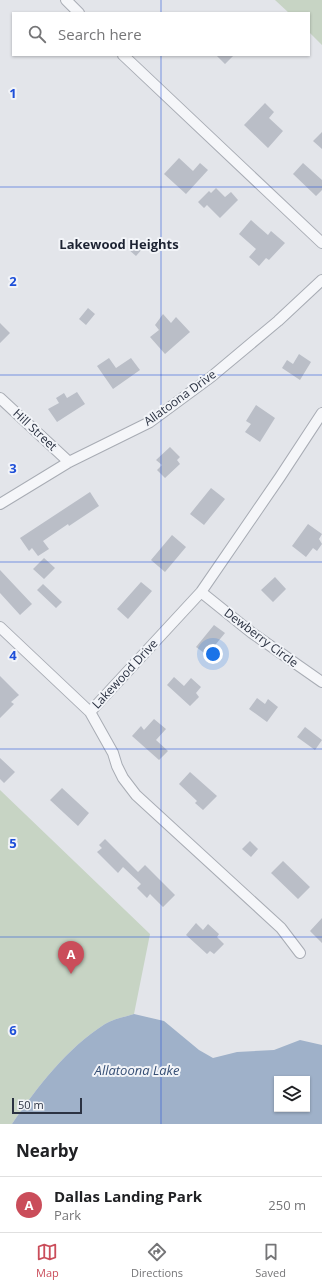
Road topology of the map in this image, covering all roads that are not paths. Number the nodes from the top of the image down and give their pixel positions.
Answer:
1 (66, 0) edge
2 (78, 12) edge
3 (124, 56) edge
4 (322, 243) edge
5 (322, 280) edge
6 (0, 398) edge
7 (322, 413) edge
8 (69, 462) junction
9 (0, 504) edge
10 (201, 592) junction
11 (0, 626) edge
12 (322, 682) edge
13 (90, 712) junction
14 (300, 953) dead end

1 - 2 street
3 - 4 street
5 - 8 street, Allatoona Drive
6 - 8 street, Hill Street
7 - 10 street, Lakewood Drive
8 - 9 street, Allatoona Drive
10 - 12 street, Dewberry Circle
10 - 13 street, Lakewood Drive
11 - 13 street
13 - 14 street, Lakewood Drive

